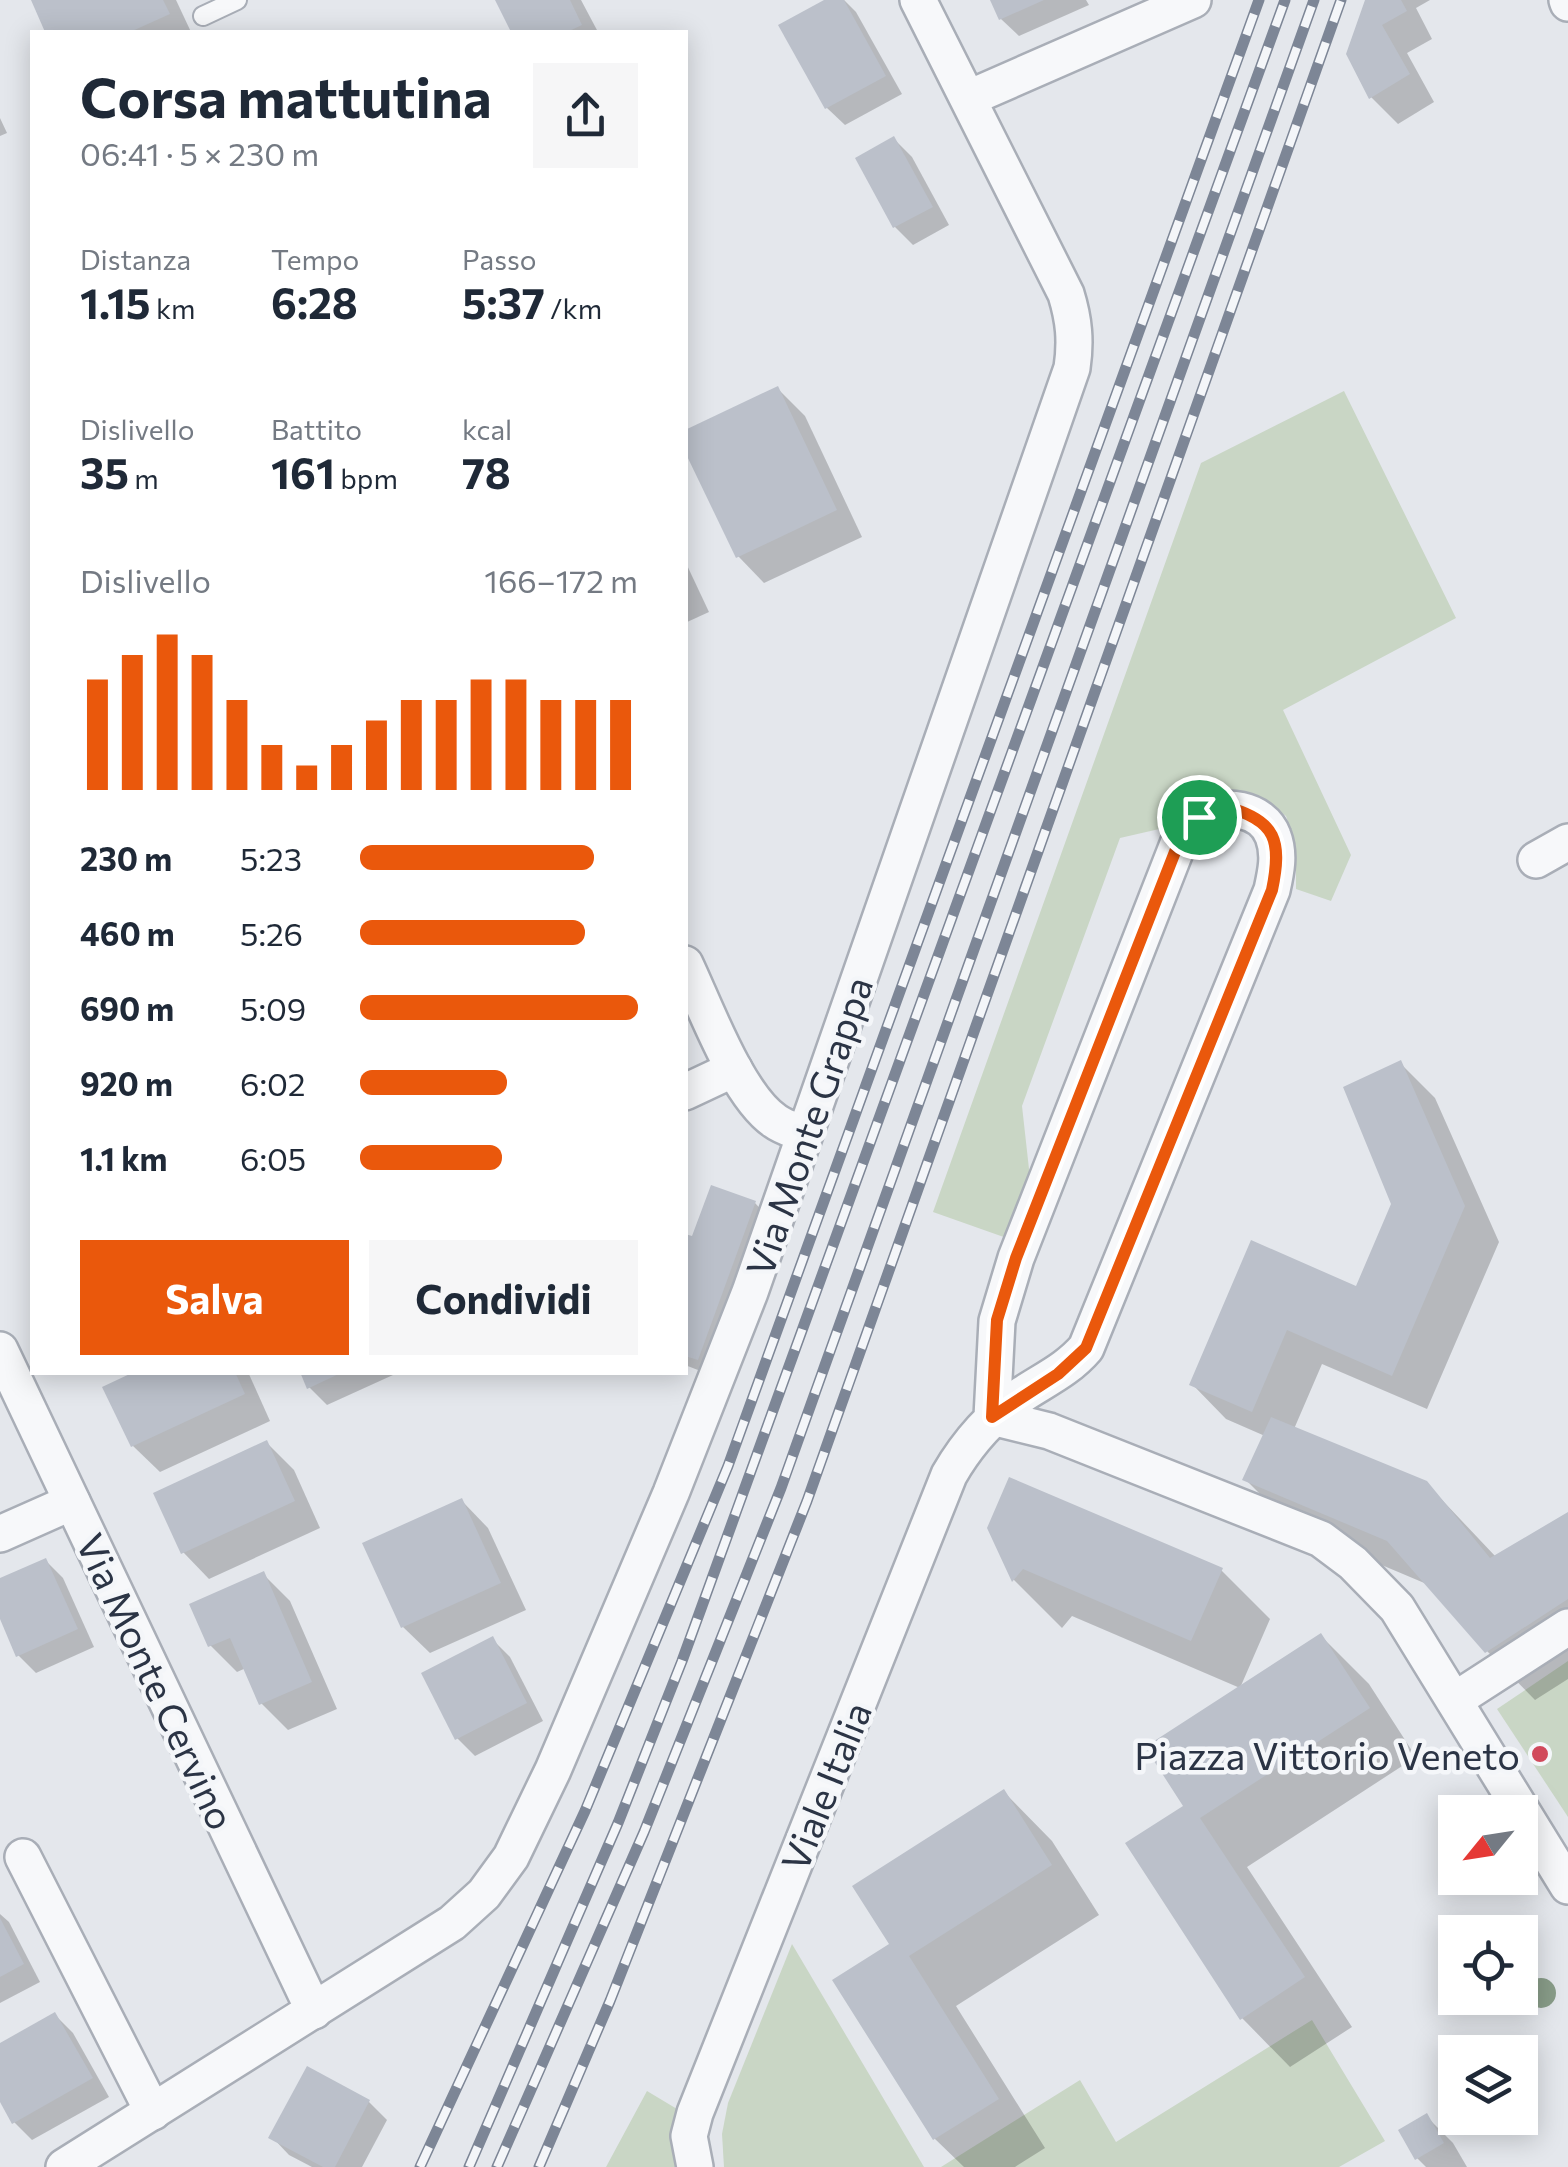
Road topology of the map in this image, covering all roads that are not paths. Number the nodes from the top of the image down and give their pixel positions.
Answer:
1 (237, 0) edge
2 (918, 0) edge
3 (1193, 0) edge
4 (204, 16) dead end
5 (968, 98) junction
6 (1568, 842) edge
7 (1536, 860) dead end
8 (688, 970) edge
9 (734, 1069) junction
10 (688, 1091) edge
11 (804, 1134) junction
12 (0, 1350) edge
13 (992, 1417) junction
14 (72, 1502) junction
15 (0, 1534) edge
16 (1568, 1627) edge
17 (1455, 1700) junction
18 (23, 1857) dead end
19 (1564, 1871) edge
20 (314, 2012) junction
21 (153, 2112) junction
22 (64, 2167) edge
23 (695, 2167) edge

1 - 4 lane
2 - 5 street, Via Monte Grappa
3 - 5 street
5 - 11 street, Via Monte Grappa
6 - 7 street
8 - 9 street
9 - 10 street
9 - 11 street
11 - 20 street, Via Monte Grappa
12 - 14 street, Via Monte Cervino
13 - 13 street, Viale Italia
13 - 17 street
13 - 23 street, Viale Italia
14 - 15 street
14 - 20 street, Via Monte Cervino
16 - 17 street
17 - 19 street
18 - 21 street
20 - 21 street, Via Monte Grappa
21 - 22 street, Via Monte Grappa

